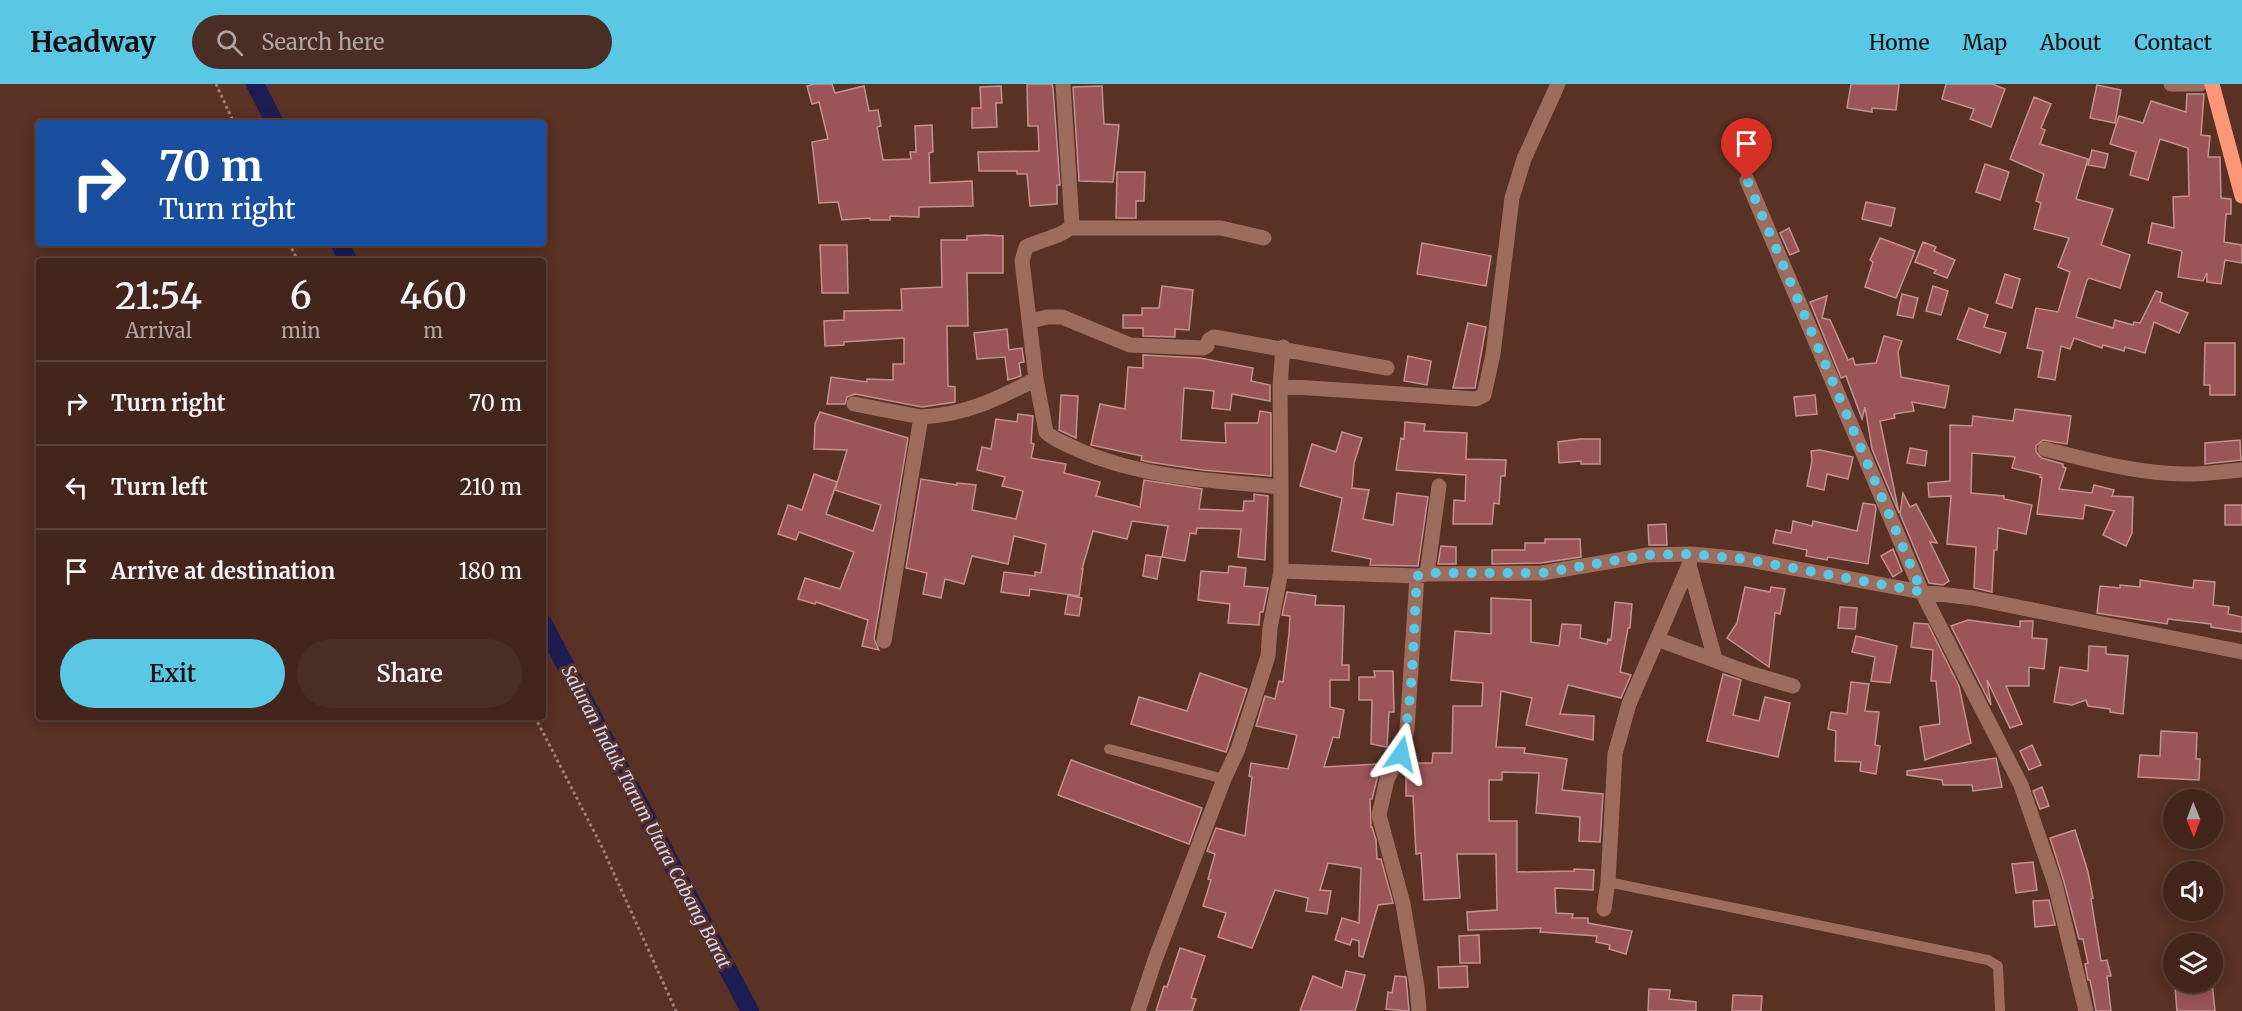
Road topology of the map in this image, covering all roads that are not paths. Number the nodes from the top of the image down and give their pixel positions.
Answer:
1 (1063, 84) edge
2 (1558, 84) edge
3 (2171, 84) edge
4 (2200, 84) edge
5 (2212, 84) edge
6 (1747, 180) dead end
7 (2242, 194) edge
8 (1070, 228) junction
9 (1264, 238) dead end
10 (1031, 321) junction
11 (1283, 347) junction
12 (1387, 368) dead end
13 (1036, 379) junction
14 (1280, 386) junction
15 (854, 404) dead end
16 (921, 417) junction
17 (2045, 448) dead end
18 (2242, 470) edge
19 (1439, 486) dead end
20 (1281, 487) junction
21 (1690, 559) junction
22 (1281, 571) junction
23 (1422, 574) junction
24 (1922, 592) junction
25 (1658, 639) junction
26 (884, 641) dead end
27 (2242, 652) edge
28 (1715, 659) junction
29 (1793, 686) dead end
30 (1109, 749) dead end
31 (1224, 779) junction
32 (1608, 882) junction
33 (1604, 909) dead end
34 (1144, 1010) edge
35 (1419, 1011) edge
36 (2000, 1011) edge
37 (2086, 1011) edge

1 - 8 street
2 - 14 street
3 - 4 street
5 - 7 main road
6 - 24 street
8 - 9 street
8 - 10 street
10 - 11 street
10 - 13 street
11 - 12 street
11 - 14 street
13 - 16 street
13 - 20 street
14 - 20 street
15 - 16 street
16 - 26 street
17 - 18 street
19 - 23 street
20 - 22 street
21 - 23 street
21 - 24 street
21 - 25 street
21 - 28 street
22 - 23 street
22 - 31 street
23 - 35 street
24 - 27 street
24 - 37 street
25 - 28 street
25 - 32 street
28 - 29 street
30 - 31 lane
31 - 34 street
32 - 33 street
32 - 36 lane

